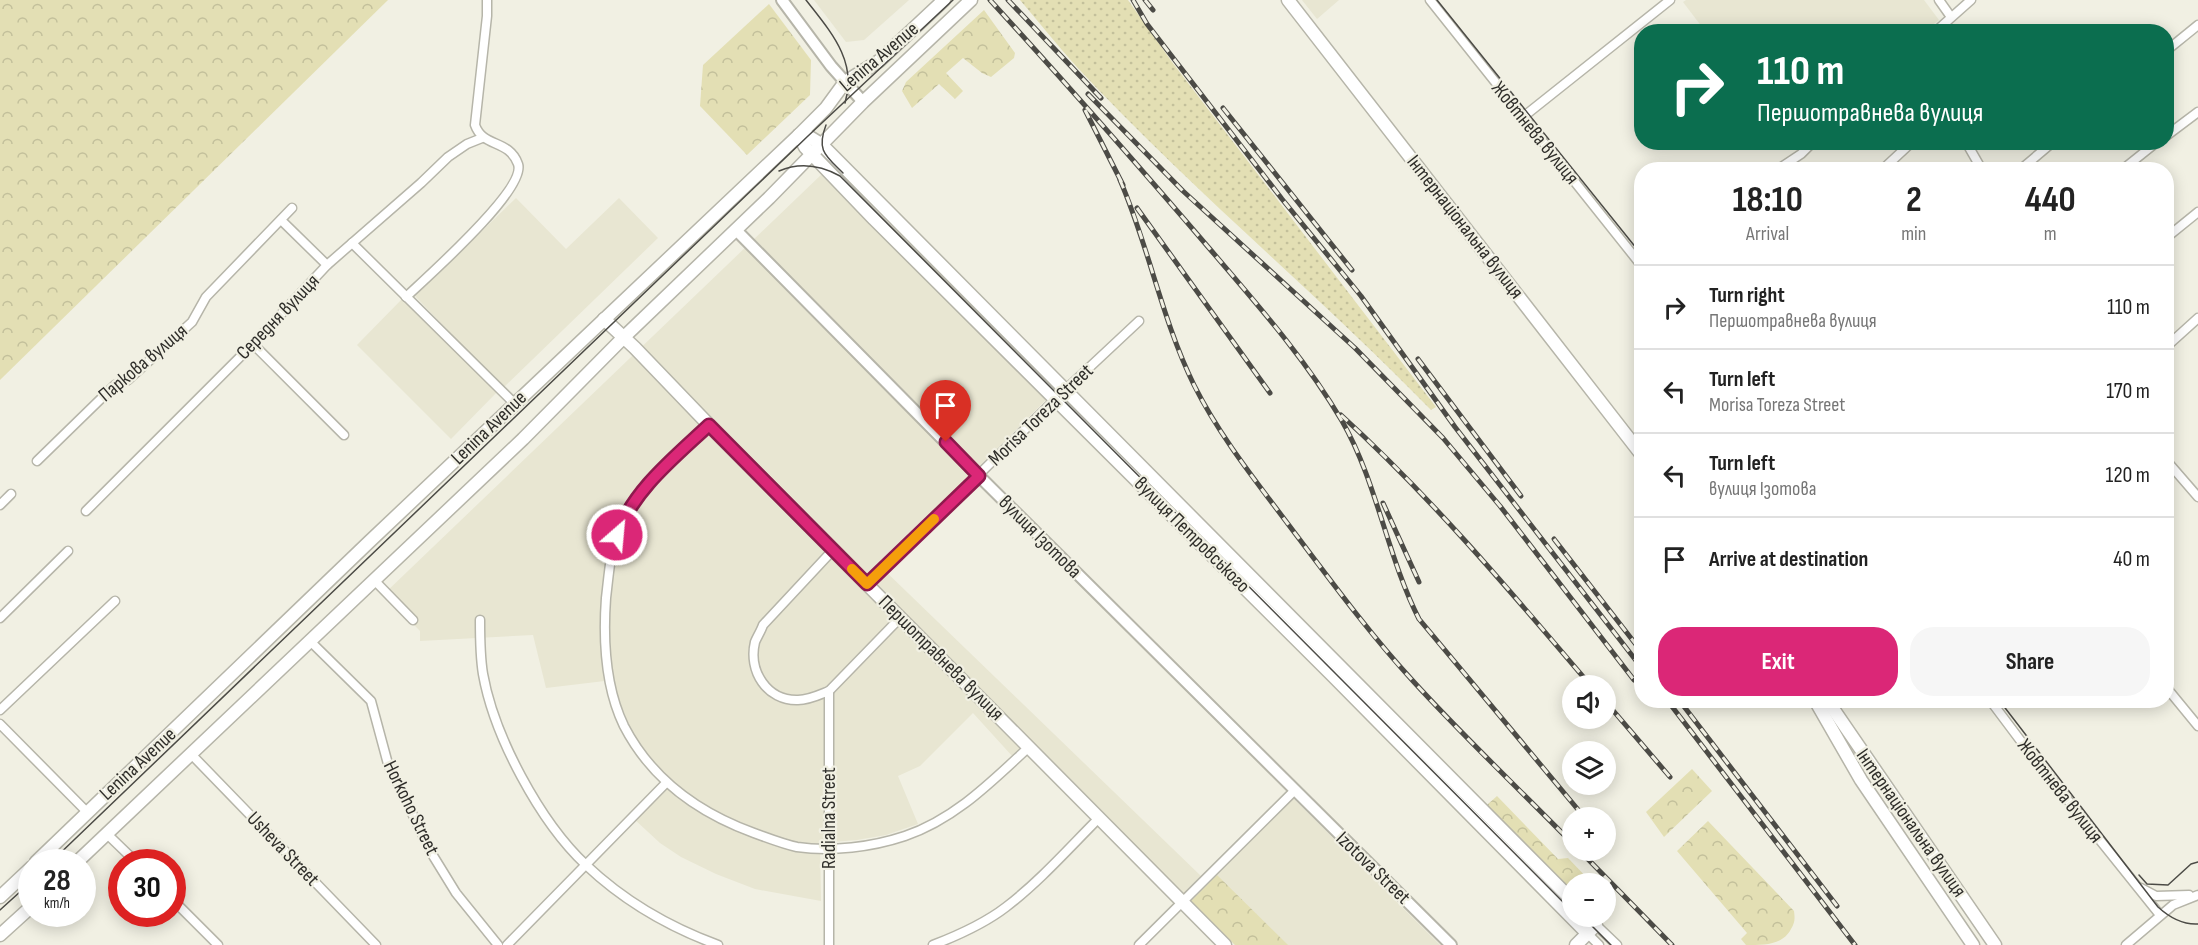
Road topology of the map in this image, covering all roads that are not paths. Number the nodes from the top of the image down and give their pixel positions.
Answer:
1 (487, 0) edge
2 (782, 0) edge
3 (944, 0) edge
4 (971, 0) edge
5 (1288, 0) edge
6 (1431, 0) edge
7 (1670, 0) edge
8 (1939, 0) edge
9 (1971, 0) edge
10 (1951, 17) junction
11 (1640, 24) edge
12 (1944, 24) edge
13 (2198, 26) edge
14 (1634, 29) edge
15 (2174, 45) edge
16 (831, 66) junction
17 (850, 78) junction
18 (863, 102) junction
19 (826, 108) junction
20 (2198, 112) edge
21 (1523, 117) junction
22 (2174, 130) edge
23 (799, 135) junction
24 (482, 138) junction
25 (816, 149) junction
26 (1806, 150) edge
27 (1903, 150) edge
28 (2044, 150) edge
29 (2147, 150) edge
30 (1790, 162) edge
31 (1891, 162) edge
32 (2029, 162) edge
33 (2132, 162) edge
34 (292, 208) dead end
35 (2198, 212) edge
36 (281, 220) junction
37 (736, 230) junction
38 (2174, 232) edge
39 (352, 243) junction
40 (1634, 256) edge
41 (327, 266) junction
42 (406, 297) junction
43 (2198, 318) edge
44 (604, 319) junction
45 (1139, 321) dead end
46 (624, 337) junction
47 (2174, 340) edge
48 (254, 344) junction
49 (1061, 394) junction
50 (515, 404) junction
51 (709, 425) junction
52 (344, 435) dead end
53 (1634, 445) edge
54 (37, 461) dead end
55 (2174, 469) edge
56 (979, 476) junction
57 (11, 494) dead end
58 (2198, 497) edge
59 (0, 505) edge
60 (86, 511) dead end
61 (833, 550) junction
62 (68, 551) dead end
63 (374, 580) junction
64 (867, 584) junction
65 (115, 601) dead end
66 (0, 618) edge
67 (900, 618) junction
68 (413, 620) dead end
69 (480, 620) dead end
70 (311, 642) junction
71 (829, 691) junction
72 (2174, 697) edge
73 (1820, 708) edge
74 (1832, 708) edge
75 (1996, 708) edge
76 (0, 710) edge
77 (0, 724) edge
78 (2198, 726) edge
79 (1029, 747) junction
80 (191, 754) junction
81 (666, 783) junction
82 (1294, 791) junction
83 (87, 812) junction
84 (1099, 818) junction
85 (107, 834) junction
86 (829, 848) junction
87 (49, 849) edge
88 (91, 849) edge
89 (123, 849) edge
90 (585, 865) junction
91 (18, 880) edge
92 (2132, 881) junction
93 (1562, 890) edge
94 (2198, 895) edge
95 (1562, 896) edge
96 (0, 897) edge
97 (1183, 902) junction
98 (186, 914) edge
99 (2160, 915) junction
100 (18, 919) edge
101 (1590, 927) edge
102 (1592, 927) edge
103 (1594, 927) edge
104 (0, 936) edge
105 (218, 945) edge
106 (376, 945) edge
107 (498, 945) edge
108 (507, 945) edge
109 (718, 945) edge
110 (829, 945) edge
111 (933, 945) edge
112 (1140, 945) edge
113 (1225, 945) edge
114 (1451, 945) edge
115 (1576, 945) edge
116 (1599, 945) edge
117 (1617, 945) edge
118 (1973, 945) edge
119 (1995, 945) edge
120 (2126, 945) edge

1 - 24 street
2 - 16 street
3 - 17 main road, Lenina Avenue
4 - 18 main road, Lenina Avenue
5 - 53 main road, Інтернаціональна вулиця
6 - 21 street, Жовтнева вулиця
7 - 11 street
8 - 10 street
9 - 10 street
10 - 12 street
13 - 15 street
14 - 21 street
16 - 17 street
16 - 19 street
17 - 18 street
17 - 19 main road, Lenina Avenue
18 - 25 main road, Lenina Avenue
19 - 23 main road, Lenina Avenue
20 - 22 street
21 - 40 street, Жовтнева вулиця
23 - 25 main road, вулиця Петровського
23 - 44 main road, Lenina Avenue
24 - 39 street, Середня вулиця
24 - 42 street
25 - 37 main road, Lenina Avenue
25 - 49 main road, вулиця Петровського
26 - 30 street
27 - 31 street
28 - 32 street
29 - 33 street
34 - 36 street, Паркова вулиця
35 - 38 street
36 - 41 street
36 - 54 street, Паркова вулиця
37 - 46 main road, Lenina Avenue
37 - 56 street, вулиця Ізотова
39 - 41 street, Середня вулиця
39 - 42 street
41 - 48 street, Середня вулиця
42 - 50 street
43 - 47 street
44 - 46 main road, Першотравнева вулиця
44 - 50 main road, Lenina Avenue
45 - 49 street, Morisa Toreza Street
46 - 51 main road, Першотравнева вулиця
46 - 63 main road, Lenina Avenue
48 - 52 street
48 - 60 street, Середня вулиця
49 - 56 street, Morisa Toreza Street
49 - 93 main road, вулиця Петровського
49 - 95 main road, вулиця Петровського
50 - 83 main road, Lenina Avenue
51 - 61 main road, Першотравнева вулиця
51 - 81 street
55 - 58 street
56 - 64 street, Morisa Toreza Street
56 - 82 street, вулиця Ізотова
57 - 59 street
61 - 64 main road, Першотравнева вулиця
61 - 71 street
62 - 66 street
63 - 68 street
63 - 70 main road, Lenina Avenue
64 - 67 main road, Першотравнева вулиця
65 - 76 street
67 - 71 street
67 - 79 main road, Першотравнева вулиця
69 - 90 street
70 - 80 main road, Lenina Avenue
70 - 107 street, Horkoho Street
71 - 86 street, Radialna Street
72 - 78 street
73 - 118 main road, Інтернаціональна вулиця
74 - 119 main road, Інтернаціональна вулиця
75 - 92 street, Жовтнева вулиця
77 - 83 street
79 - 84 main road, Першотравнева вулиця
79 - 86 street
80 - 85 main road, Lenina Avenue
80 - 106 street, Usheva Street
81 - 86 street
81 - 90 street
82 - 97 street
82 - 114 street, Izotova Street
83 - 87 main road, Lenina Avenue
84 - 97 main road, Першотравнева вулиця
84 - 111 street
85 - 88 main road, Lenina Avenue
85 - 89 street
86 - 110 street, Radialna Street
90 - 108 street
90 - 109 street
91 - 96 main road
92 - 94 street, Жовтнева вулиця
92 - 99 street, Жовтнева вулиця
94 - 99 street
97 - 112 street
97 - 113 main road, Першотравнева вулиця
98 - 105 street
99 - 120 street
100 - 104 main road
101 - 115 main road
102 - 116 street
103 - 117 street

